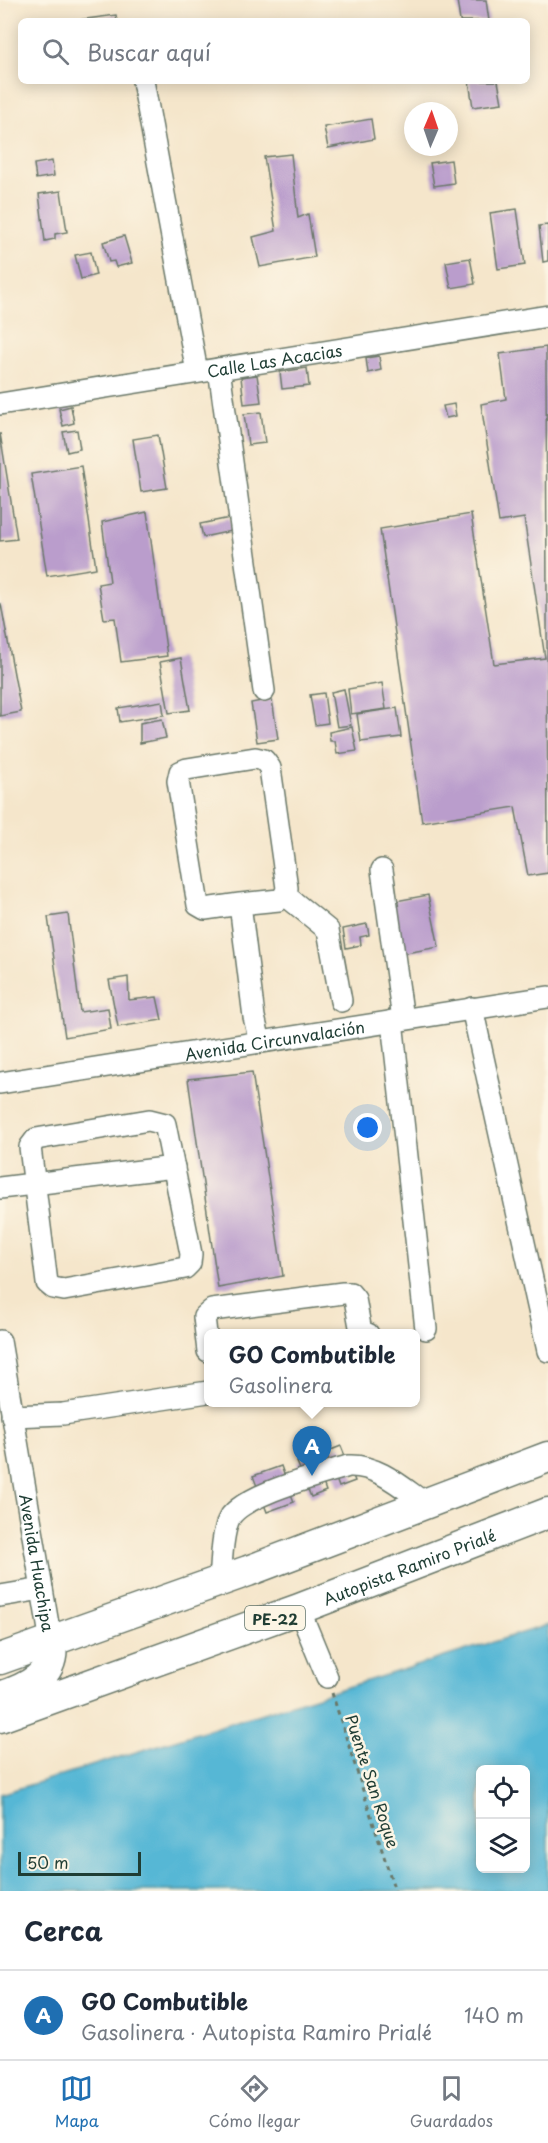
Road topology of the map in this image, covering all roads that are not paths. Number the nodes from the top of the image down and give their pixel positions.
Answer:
1 (144, 84) edge
2 (548, 316) edge
3 (219, 369) junction
4 (197, 372) junction
5 (0, 405) edge
6 (264, 691) dead end
7 (382, 870) dead end
8 (285, 895) junction
9 (240, 904) junction
10 (548, 997) edge
11 (341, 1001) dead end
12 (472, 1008) junction
13 (398, 1020) junction
14 (260, 1042) junction
15 (0, 1083) edge
16 (174, 1167) junction
17 (33, 1184) junction
18 (0, 1188) edge
19 (205, 1329) edge
20 (360, 1329) edge
21 (426, 1329) dead end
22 (0, 1341) edge
23 (548, 1351) edge
24 (204, 1393) edge
25 (12, 1416) junction
26 (548, 1457) edge
27 (426, 1504) junction
28 (548, 1513) edge
29 (220, 1581) junction
30 (42, 1588) junction
31 (0, 1596) edge
32 (299, 1609) junction
33 (51, 1642) junction
34 (0, 1659) edge
35 (327, 1677) road end
36 (0, 1697) edge
37 (0, 1717) edge

1 - 4 street
2 - 3 street, Calle Las Acacias
3 - 4 street, Calle Las Acacias
3 - 6 street
4 - 5 street, Calle Las Acacias
7 - 13 street
8 - 9 street
8 - 9 street
8 - 11 street
9 - 14 street
10 - 12 street, Avenida Circunvalación
12 - 13 street, Avenida Circunvalación
12 - 23 street
13 - 14 street, Avenida Circunvalación
13 - 21 street
14 - 15 street, Avenida Circunvalación
16 - 17 street
16 - 17 street
16 - 17 street
17 - 18 street
19 - 20 street
22 - 25 street, Avenida Huachipa
24 - 25 street
25 - 30 street, Avenida Huachipa
26 - 27 highway
27 - 29 highway
27 - 29 street
28 - 32 highway, Autopista Ramiro Prialé / PE-22
29 - 33 highway
30 - 31 street
30 - 33 street, Avenida Huachipa
32 - 35 street
32 - 37 highway, Autopista Ramiro Prialé / PE-22
33 - 34 highway
33 - 36 highway

